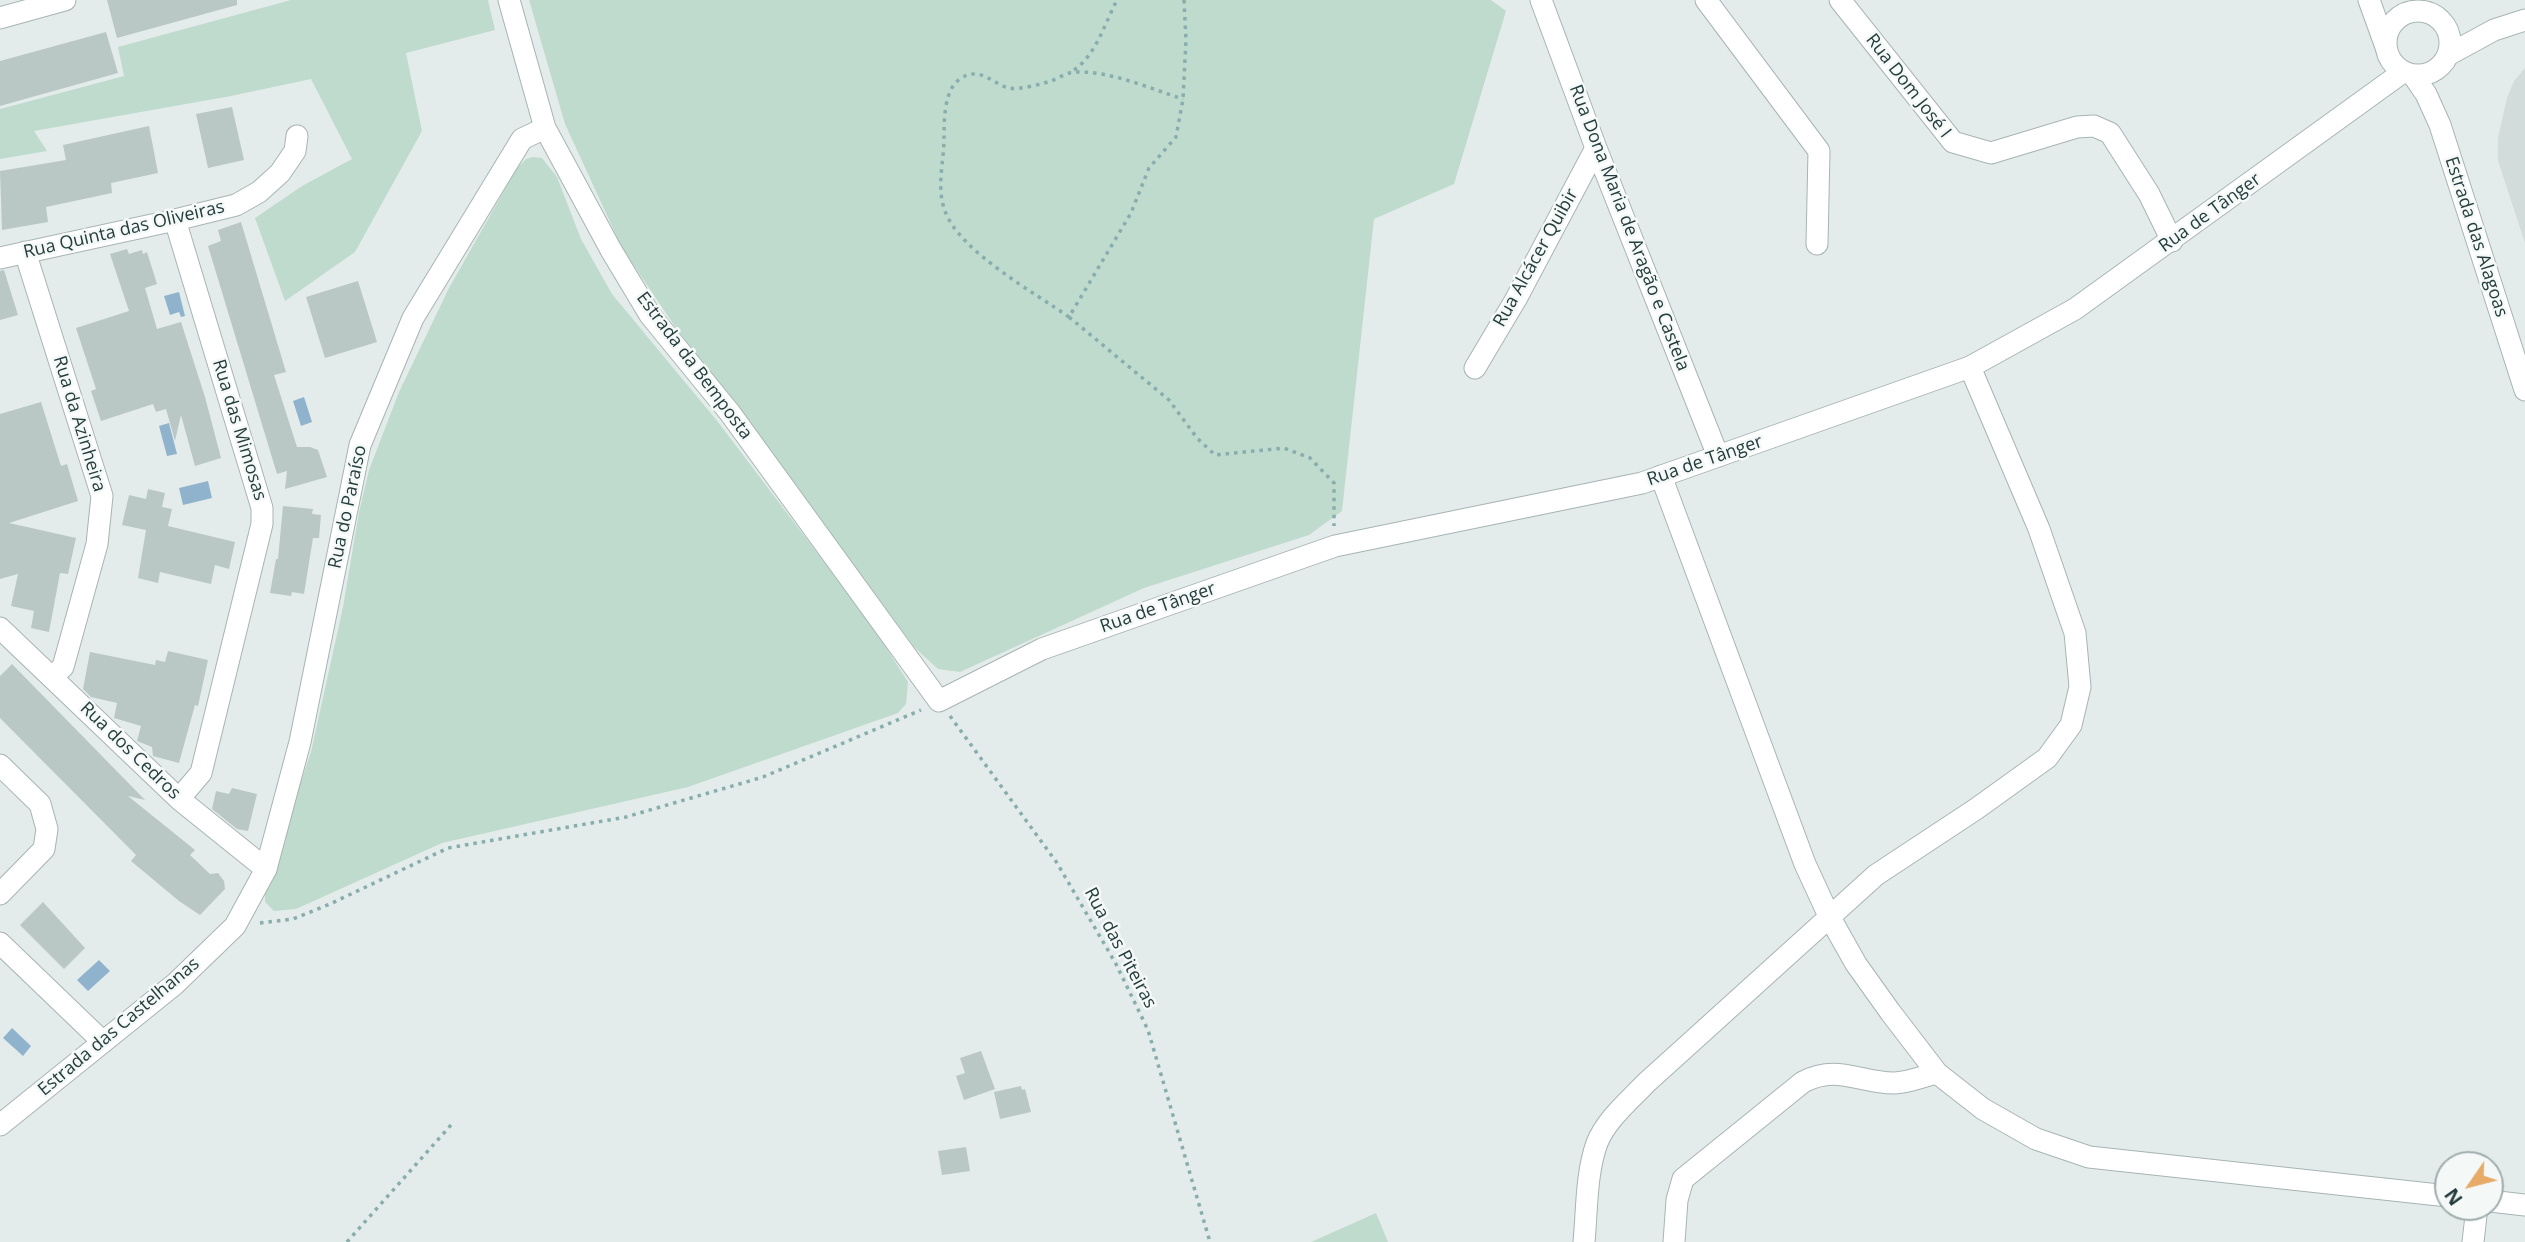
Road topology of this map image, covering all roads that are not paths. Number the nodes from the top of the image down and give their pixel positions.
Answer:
1 (65, 0) edge
2 (509, 0) edge
3 (1541, 0) edge
4 (1706, 0) edge
5 (1840, 0) edge
6 (2369, 0) edge
7 (2396, 0) edge
8 (2425, 13) junction
9 (0, 18) edge
10 (2525, 20) edge
11 (2494, 30) junction
12 (2386, 47) junction
13 (2446, 59) junction
14 (2408, 74) junction
15 (2440, 125) junction
16 (545, 128) junction
17 (297, 136) dead end
18 (1596, 148) junction
19 (175, 220) junction
20 (2172, 241) junction
21 (1817, 244) dead end
22 (25, 252) junction
23 (0, 258) edge
24 (1970, 367) junction
25 (1475, 368) dead end
26 (2525, 390) edge
27 (1718, 456) junction
28 (1661, 476) junction
29 (0, 628) edge
30 (53, 676) junction
31 (939, 701) joint
32 (0, 765) edge
33 (179, 799) junction
34 (266, 869) junction
35 (0, 894) edge
36 (1829, 916) junction
37 (236, 926) joint
38 (0, 943) edge
39 (103, 1042) junction
40 (1937, 1073) junction
41 (0, 1125) edge
42 (2434, 1194) edge
43 (2504, 1203) edge
44 (2525, 1205) edge
45 (2475, 1221) edge
46 (1584, 1242) edge
47 (1674, 1242) edge
48 (2473, 1242) edge

1 - 9 street
2 - 16 street, Estrada da Bemposta
3 - 18 street, Rua Dona Maria de Aragão e Castela
4 - 21 street
5 - 20 street, Rua Dom José I
6 - 12 street
7 - 8 street
8 - 11 street
8 - 12 street
8 - 13 street
10 - 11 street, Rua de Tânger
11 - 13 street, Rua de Tânger
12 - 14 street
13 - 14 street, Rua de Tânger
13 - 15 street, Estrada das Alagoas
14 - 15 street, Estrada das Alagoas
14 - 20 street, Rua de Tânger
15 - 26 street, Estrada das Alagoas
16 - 31 street, Estrada da Bemposta
16 - 34 street, Rua do Paraíso
17 - 19 street, Rua Quinta das Oliveiras
18 - 25 street, Rua Alcácer Quibir
18 - 27 street, Rua Dona Maria de Aragão e Castela
19 - 22 street, Rua Quinta das Oliveiras
19 - 33 street, Rua das Mimosas
20 - 24 street, Rua de Tânger
22 - 23 street, Rua Quinta das Oliveiras
22 - 30 street, Rua da Azinheira
24 - 27 street, Rua de Tânger
24 - 36 street
27 - 28 street, Rua de Tânger
28 - 31 street, Rua de Tânger
28 - 36 street
29 - 30 street, Rua dos Cedros
30 - 33 street, Rua dos Cedros
32 - 35 street
33 - 34 street, Rua dos Cedros
34 - 37 street, Rua do Paraíso
36 - 40 street
36 - 46 street
37 - 39 street, Estrada das Castelhanas
38 - 39 street
39 - 41 street, Estrada das Castelhanas
40 - 42 street
40 - 47 street
43 - 44 street
45 - 48 street

